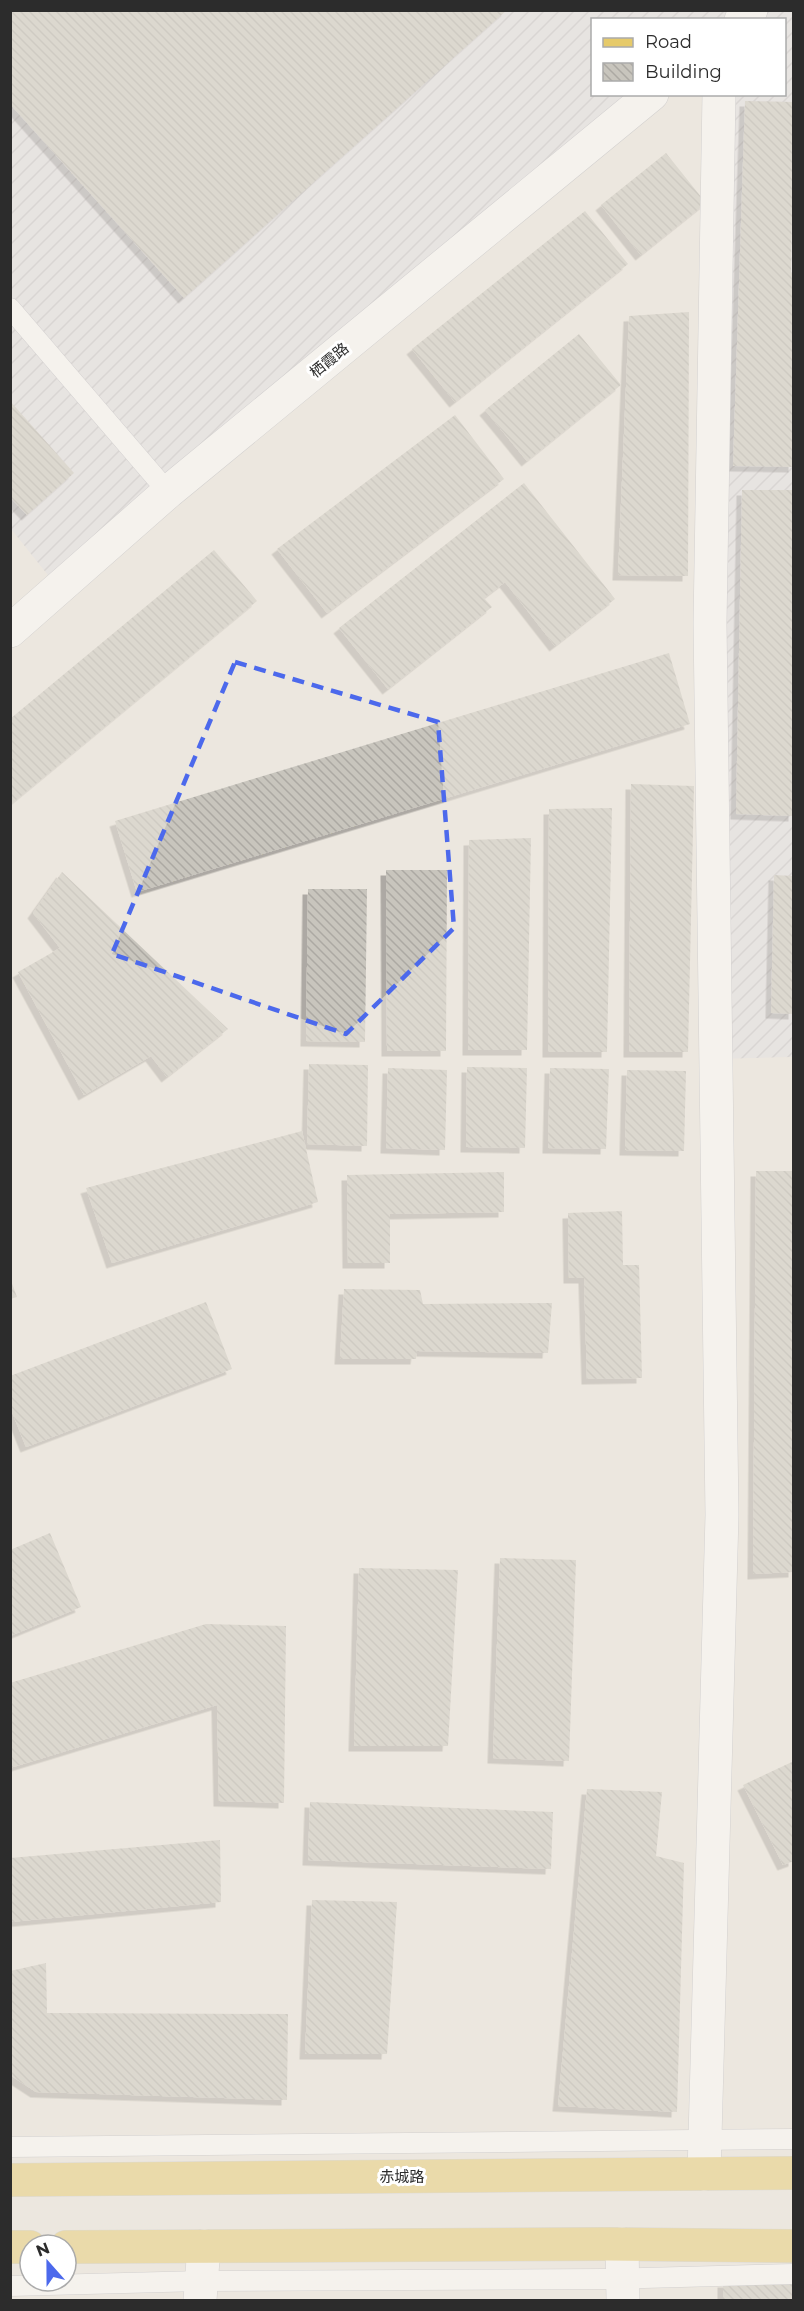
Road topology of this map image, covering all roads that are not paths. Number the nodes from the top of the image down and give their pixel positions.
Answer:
1 (650, 96) edge
2 (719, 96) edge
3 (10, 308) edge
4 (168, 492) junction
5 (10, 631) edge
6 (794, 2139) edge
7 (704, 2140) junction
8 (10, 2147) edge
9 (794, 2173) edge
10 (704, 2174) junction
11 (10, 2180) edge
12 (622, 2244) junction
13 (204, 2246) junction
14 (794, 2246) edge
15 (78, 2247) edge
16 (794, 2274) edge
17 (10, 2286) edge
18 (201, 2291) edge
19 (623, 2301) edge

1 - 4 street, 栖霞路
2 - 7 street
3 - 4 lane
4 - 5 street, 栖霞路
6 - 7 lane
7 - 8 lane
7 - 10 street
9 - 10 main road, 赤城路
10 - 11 main road, 赤城路
12 - 13 main road
12 - 14 main road
12 - 19 street
13 - 15 main road
13 - 18 street
16 - 18 lane
17 - 18 lane

